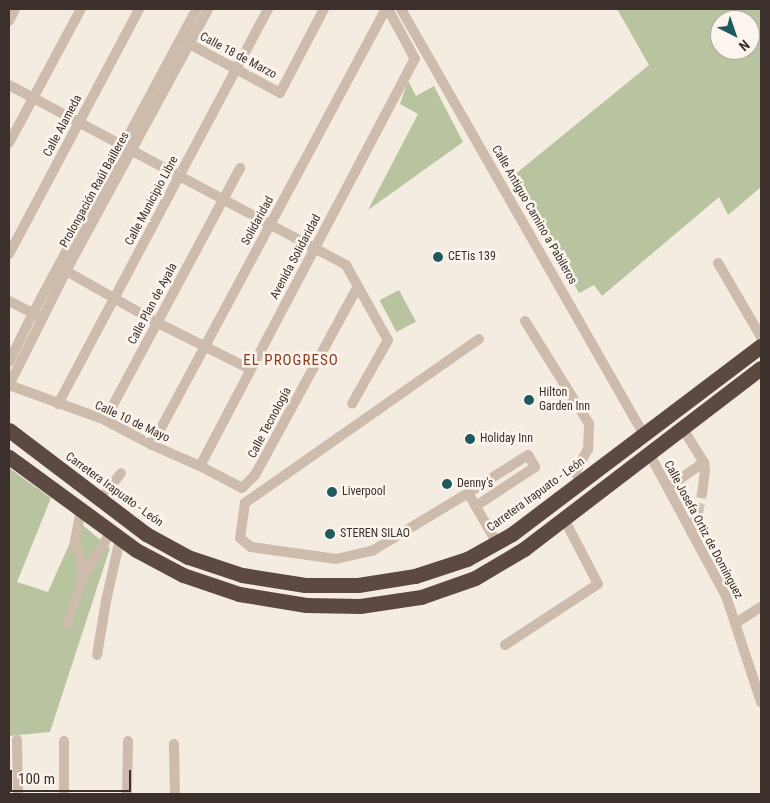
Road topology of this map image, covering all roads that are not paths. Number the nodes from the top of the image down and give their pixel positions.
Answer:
1 (15, 9) edge
2 (82, 9) edge
3 (139, 9) edge
4 (197, 9) edge
5 (208, 9) edge
6 (268, 9) edge
7 (324, 9) edge
8 (387, 9) edge
9 (401, 9) edge
10 (9, 21) edge
11 (185, 42) junction
12 (237, 68) junction
13 (9, 85) edge
14 (33, 98) junction
15 (79, 122) junction
16 (9, 143) edge
17 (128, 148) junction
18 (240, 168) dead end
19 (180, 176) junction
20 (223, 199) junction
21 (270, 224) junction
22 (315, 248) junction
23 (9, 254) edge
24 (718, 263) dead end
25 (62, 269) junction
26 (358, 286) junction
27 (114, 298) junction
28 (9, 301) edge
29 (37, 316) junction
30 (525, 321) dead end
31 (158, 323) junction
32 (761, 337) edge
33 (480, 339) dead end
34 (204, 346) junction
35 (761, 346) edge
36 (9, 362) edge
37 (761, 368) edge
38 (250, 369) junction
39 (9, 385) edge
40 (58, 404) junction
41 (352, 404) dead end
42 (105, 420) junction
43 (683, 429) junction
44 (9, 430) edge
45 (644, 435) junction
46 (152, 445) junction
47 (650, 455) junction
48 (9, 457) edge
49 (704, 462) junction
50 (200, 466) junction
51 (121, 473) dead end
52 (582, 482) junction
53 (673, 484) dead end
54 (242, 488) joint
55 (468, 493) junction
56 (702, 494) tunnel mouth
57 (100, 500) junction
58 (476, 506) junction
59 (81, 510) junction
60 (698, 513) tunnel mouth
61 (564, 519) junction
62 (691, 532) junction
63 (115, 535) junction
64 (497, 543) junction
65 (83, 577) junction
66 (761, 607) edge
67 (68, 623) dead end
68 (736, 624) junction
69 (505, 644) dead end
70 (97, 655) dead end
71 (761, 702) edge
72 (17, 740) dead end
73 (64, 742) dead end
74 (128, 742) dead end
75 (174, 744) dead end
76 (18, 794) edge
77 (64, 794) edge
78 (127, 794) edge
79 (175, 794) edge

1 - 10 street
2 - 14 street
3 - 15 street, Calle Alameda
4 - 11 street, Prolongación Raúl Bailleres
5 - 11 street, Prolongación Raúl Bailleres
6 - 12 street, Calle Municipio Libre
7 - 12 street, Calle 18 de Marzo
8 - 21 street, Solidaridad
8 - 22 street, Avenida Solidaridad
9 - 45 street, Calle Antiguo Camino a Pabileros
11 - 12 street, Calle 18 de Marzo
11 - 17 street, Prolongación Raúl Bailleres
12 - 19 street, Calle Municipio Libre
13 - 14 street
14 - 15 street
14 - 16 street
15 - 17 street
15 - 23 street, Calle Alameda
17 - 19 street
17 - 25 street, Prolongación Raúl Bailleres
18 - 20 street, Calle Plan de Ayala
19 - 20 street
19 - 27 street, Calle Municipio Libre
20 - 21 street
20 - 31 street, Calle Plan de Ayala
21 - 22 street
21 - 34 street, Solidaridad
22 - 26 street
22 - 38 street, Avenida Solidaridad
24 - 32 street
25 - 27 street
25 - 29 street, Prolongación Raúl Bailleres
26 - 41 street
26 - 54 street, Calle Tecnología
27 - 31 street
27 - 40 street, Calle Municipio Libre
28 - 29 street
29 - 36 street, Prolongación Raúl Bailleres
29 - 39 street, Prolongación Raúl Bailleres
30 - 52 street
31 - 34 street
31 - 42 street, Calle Plan de Ayala
33 - 55 street
34 - 38 street
34 - 46 street, Solidaridad
35 - 45 highway, Carretera Irapuato - León
37 - 43 highway
38 - 50 street, Avenida Solidaridad
39 - 40 street, Calle 10 de Mayo
40 - 42 street, Calle 10 de Mayo
42 - 46 street, Calle 10 de Mayo
43 - 47 highway
43 - 49 street
44 - 57 highway, Carretera Irapuato - León
45 - 52 highway, Carretera Irapuato - León
46 - 50 street, Calle 10 de Mayo
47 - 61 highway
47 - 62 street, Calle Josefa Ortiz de Domínguez
48 - 59 highway
49 - 53 street
49 - 56 street
50 - 54 street, Calle 10 de Mayo
51 - 57 street
52 - 64 highway, Carretera Irapuato - León
55 - 58 street
55 - 58 street
57 - 64 highway, Carretera Irapuato - León
58 - 64 street
59 - 63 highway
59 - 65 street
60 - 62 street
61 - 63 highway
61 - 69 street
62 - 68 street, Calle Josefa Ortiz de Domínguez
63 - 65 street
63 - 70 street
65 - 67 street
66 - 68 street
68 - 71 street, Calle Josefa Ortiz de Domínguez
72 - 76 street
73 - 77 street
74 - 78 street
75 - 79 street

